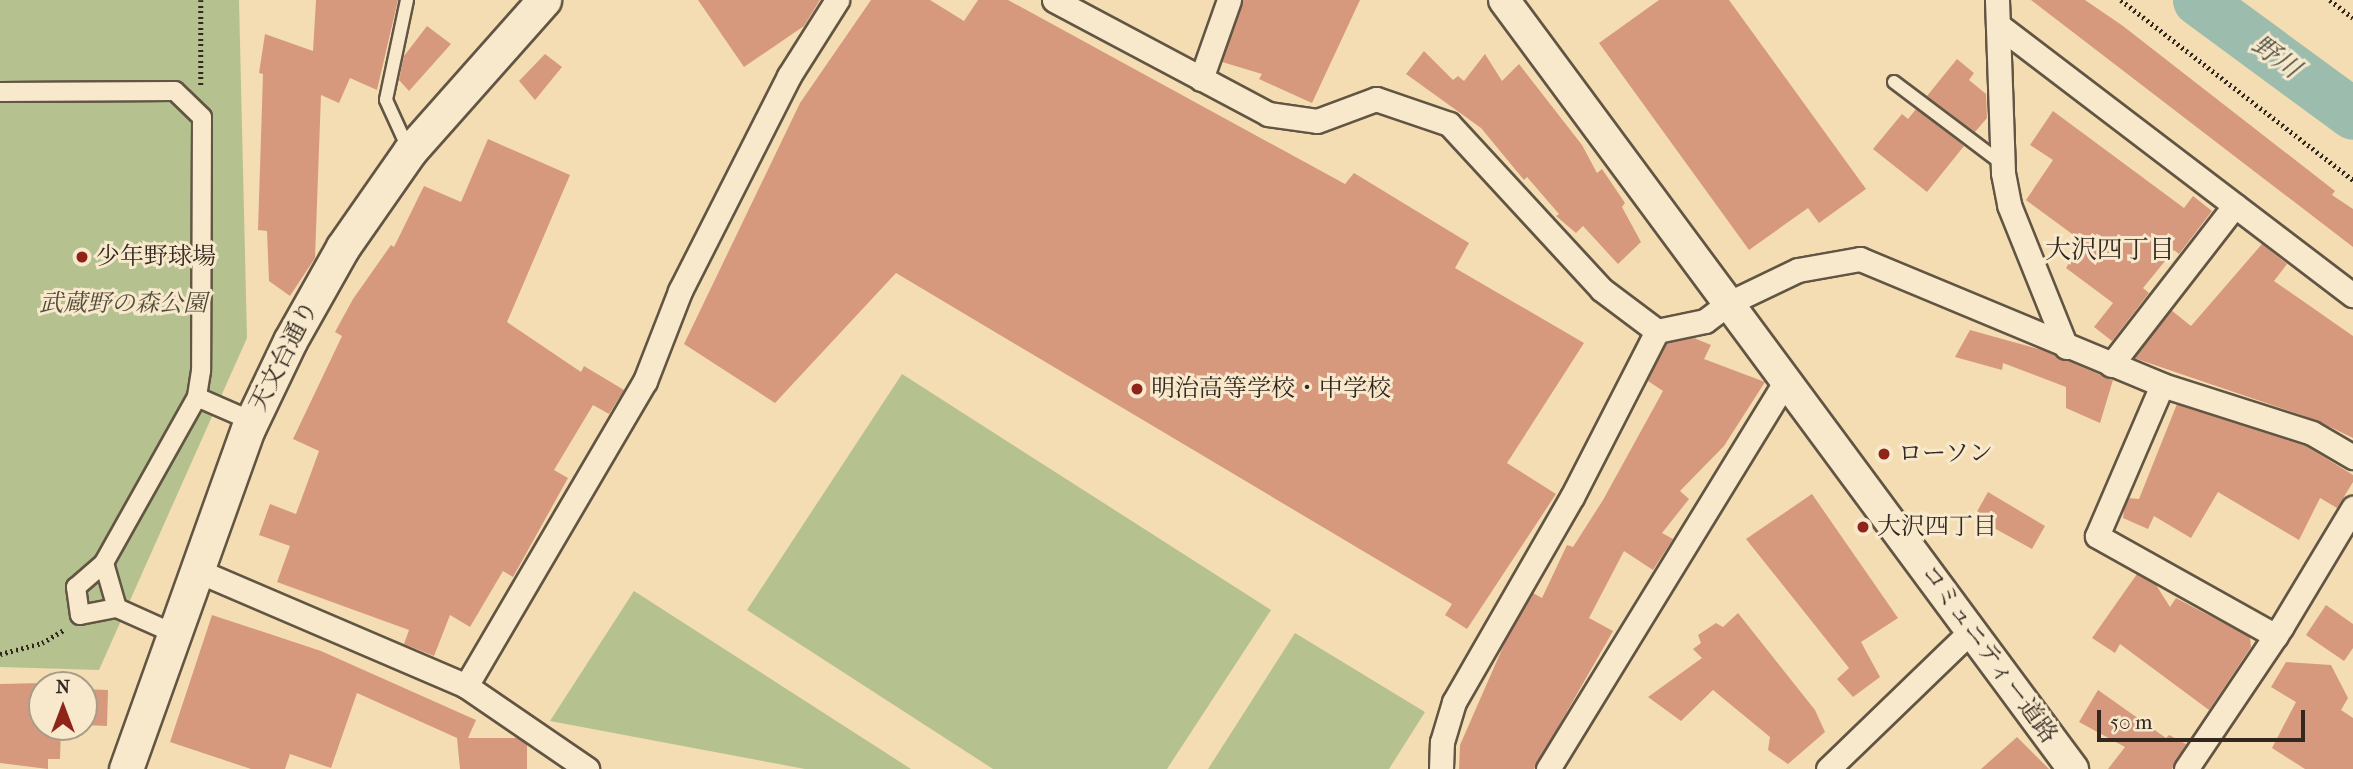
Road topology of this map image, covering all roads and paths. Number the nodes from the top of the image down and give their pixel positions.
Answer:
1 (201, 0) edge
2 (407, 0) edge
3 (544, 0) edge
4 (837, 0) edge
5 (1054, 0) edge
6 (1229, 0) edge
7 (1504, 0) edge
8 (1997, 0) edge
9 (2121, 0) edge
10 (2330, 0) edge
11 (2353, 18) edge
12 (1998, 25) junction
13 (1201, 79) junction
14 (1894, 82) dead end
15 (0, 92) edge
16 (202, 117) junction
17 (410, 151) junction
18 (2003, 164) junction
19 (2353, 180) edge
20 (2235, 205) junction
21 (2353, 295) edge
22 (1730, 303) junction
23 (1657, 331) junction
24 (2066, 347) junction
25 (2111, 365) junction
26 (1784, 383) junction
27 (2162, 385) junction
28 (197, 397) junction
29 (252, 421) junction
30 (2353, 457) edge
31 (2353, 508) edge
32 (104, 564) junction
33 (197, 570) junction
34 (117, 608) junction
35 (80, 615) junction
36 (1971, 631) junction
37 (175, 634) junction
38 (2276, 636) junction
39 (0, 654) edge
40 (466, 686) junction
41 (126, 769) edge
42 (587, 769) edge
43 (1441, 769) edge
44 (1548, 769) edge
45 (1828, 769) edge
46 (2073, 769) edge
47 (2186, 769) edge

1 - 16 path
2 - 17 lane
3 - 17 main road, 天文台通り
4 - 40 street
5 - 13 street
6 - 13 street
7 - 22 street, コミュニティー道路
8 - 12 street
9 - 19 path
10 - 11 path
12 - 18 street
12 - 20 street
13 - 23 street
14 - 18 lane
15 - 16 street
16 - 28 street
17 - 29 main road, 天文台通り
18 - 24 street
20 - 21 street
20 - 25 street
22 - 23 street
22 - 24 street
22 - 26 street, コミュニティー道路
23 - 43 street
24 - 25 street
25 - 27 street
26 - 36 street, コミュニティー道路
26 - 44 street
27 - 30 street
27 - 38 street
28 - 29 street
28 - 32 street
29 - 33 main road, 天文台通り
31 - 38 street
32 - 34 street
32 - 35 street
33 - 37 main road, 天文台通り
33 - 40 street
34 - 35 street
34 - 37 street
35 - 39 path
36 - 45 street
36 - 46 street, コミュニティー道路
37 - 41 main road, 天文台通り
38 - 47 street
40 - 42 street

